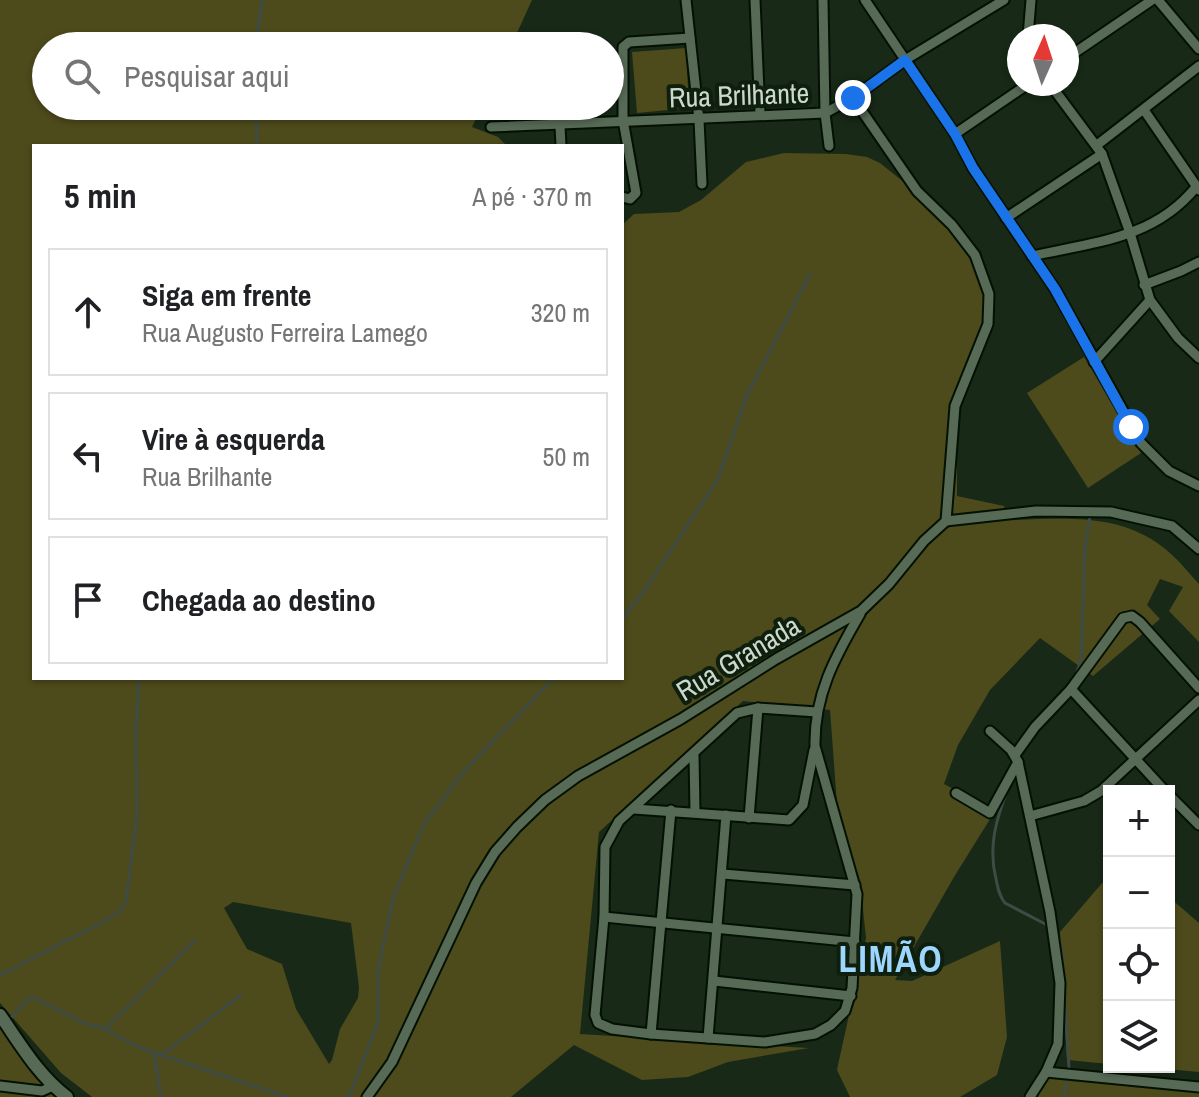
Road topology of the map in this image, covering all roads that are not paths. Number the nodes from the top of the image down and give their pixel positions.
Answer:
1 (686, 0) edge
2 (755, 0) edge
3 (823, 0) edge
4 (865, 0) edge
5 (1004, 0) edge
6 (1031, 0) edge
7 (1155, 0) edge
8 (1029, 24) edge
9 (690, 38) junction
10 (1199, 49) edge
11 (624, 50) edge
12 (1079, 50) edge
13 (905, 60) junction
14 (1199, 66) edge
15 (1010, 96) edge
16 (1059, 96) edge
17 (853, 98) junction
18 (1144, 110) junction
19 (825, 113) junction
20 (760, 114) junction
21 (560, 120) edge
22 (623, 120) junction
23 (699, 120) junction
24 (560, 125) junction
25 (491, 127) dead end
26 (955, 134) junction
27 (561, 144) edge
28 (829, 146) dead end
29 (1100, 150) junction
30 (702, 184) dead end
31 (1198, 188) edge
32 (624, 198) edge
33 (1006, 218) junction
34 (1130, 233) junction
35 (1032, 256) junction
36 (1199, 262) edge
37 (1144, 285) junction
38 (1150, 300) junction
39 (1199, 358) edge
40 (1094, 362) junction
41 (1199, 486) edge
42 (946, 521) junction
43 (1199, 549) edge
44 (861, 611) junction
45 (1199, 688) edge
46 (1071, 689) junction
47 (1199, 700) edge
48 (758, 708) junction
49 (817, 712) junction
50 (990, 731) dead end
51 (815, 746) junction
52 (694, 755) junction
53 (1016, 758) junction
54 (1135, 762) junction
55 (1159, 785) edge
56 (956, 793) dead end
57 (1175, 801) edge
58 (634, 809) junction
59 (671, 810) junction
60 (695, 812) junction
61 (726, 815) junction
62 (1030, 816) junction
63 (749, 818) junction
64 (1199, 825) edge
65 (723, 874) junction
66 (855, 885) junction
67 (604, 917) junction
68 (660, 921) junction
69 (717, 927) junction
70 (855, 942) junction
71 (714, 981) junction
72 (851, 996) junction
73 (0, 1015) edge
74 (651, 1034) junction
75 (708, 1038) junction
76 (1046, 1072) junction
77 (0, 1086) edge
78 (53, 1086) junction
79 (1199, 1087) edge
80 (67, 1097) edge
81 (367, 1097) edge
82 (1030, 1097) edge

1 - 9 street
2 - 20 street
3 - 19 street
4 - 13 street
5 - 13 street, Rua Brilhante
6 - 8 street
7 - 10 street
7 - 12 street
9 - 11 street
9 - 23 street
13 - 17 street, Rua Brilhante
13 - 26 street
14 - 18 street
15 - 26 street
16 - 29 street
17 - 19 street, Rua Brilhante
17 - 42 street
18 - 29 street
18 - 31 street
19 - 20 street, Rua Brilhante
19 - 28 street
20 - 23 street, Rua Brilhante
21 - 24 street
22 - 23 street, Rua Brilhante
22 - 24 street, Rua Brilhante
22 - 32 street
23 - 30 street
24 - 25 street, Rua Brilhante
24 - 27 street
26 - 33 street
29 - 33 street
29 - 34 street
31 - 34 street
33 - 35 street
34 - 35 street
34 - 37 street
35 - 40 street
36 - 37 street
37 - 38 street
38 - 39 street
38 - 40 street
40 - 41 street
42 - 43 street
42 - 44 street, Rua Granada
44 - 49 street
44 - 81 street, Rua Granada
45 - 46 street
46 - 53 street
46 - 54 street
47 - 54 street
48 - 49 street
48 - 52 street
48 - 63 street
49 - 51 street
50 - 53 street
51 - 63 street
51 - 66 street
52 - 58 street
52 - 60 street
53 - 56 street
53 - 62 street
54 - 55 street
54 - 62 street
57 - 64 street
58 - 59 street
58 - 67 street
59 - 60 street
59 - 68 street
60 - 61 street
61 - 63 street
61 - 65 street
62 - 76 street
65 - 66 street
65 - 69 street
66 - 70 street
67 - 68 street
67 - 74 street
68 - 69 street
68 - 74 street
69 - 70 street
69 - 71 street
70 - 72 street
71 - 72 street
71 - 75 street
72 - 75 street
73 - 78 street
74 - 75 street
76 - 79 street
76 - 82 street
77 - 78 street
78 - 80 street

